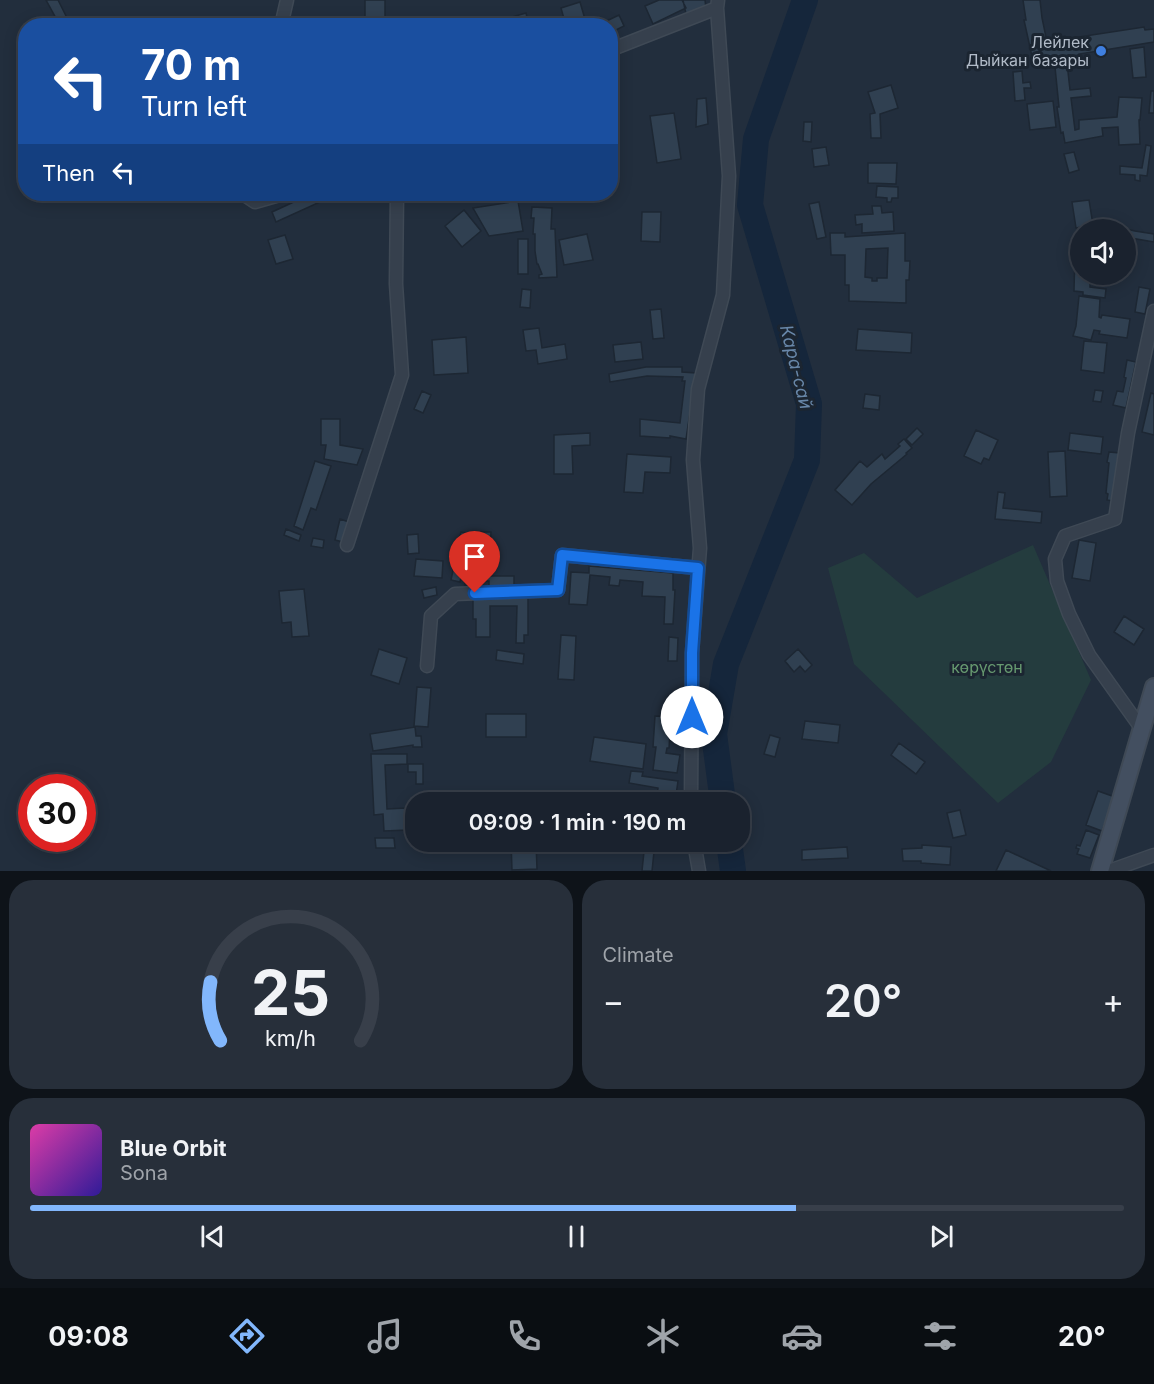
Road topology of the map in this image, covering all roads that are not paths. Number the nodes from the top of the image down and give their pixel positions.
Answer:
1 (287, 0) edge
2 (718, 4) edge
3 (283, 18) edge
4 (618, 47) edge
5 (397, 201) edge
6 (1154, 310) edge
7 (347, 545) dead end
8 (698, 568) junction
9 (427, 666) dead end
10 (1154, 687) edge
11 (1142, 728) junction
12 (691, 792) edge
13 (696, 852) edge
14 (1154, 855) edge
15 (699, 871) edge
16 (1100, 871) edge
17 (1109, 871) edge

1 - 3 street
2 - 4 street
2 - 8 street
5 - 7 street
6 - 11 street
8 - 9 street
8 - 12 street
10 - 11 main road
11 - 16 main road
13 - 15 street
14 - 17 street

